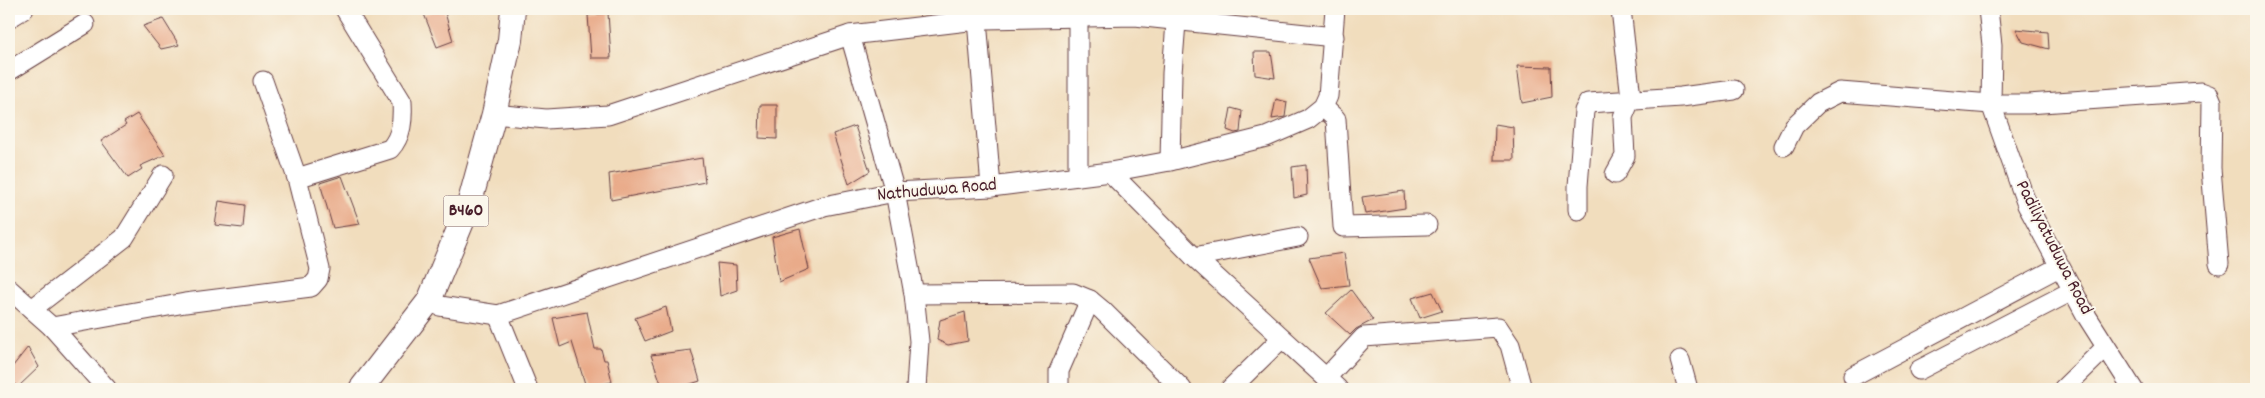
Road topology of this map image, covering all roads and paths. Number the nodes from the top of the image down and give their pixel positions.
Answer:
1 (24, 9) edge
2 (345, 9) edge
3 (513, 9) edge
4 (1334, 9) edge
5 (1621, 9) edge
6 (1988, 9) edge
7 (1176, 15) edge
8 (1078, 17) junction
9 (9, 18) edge
10 (977, 20) junction
11 (85, 24) dead end
12 (850, 35) junction
13 (1334, 37) junction
14 (9, 71) edge
15 (262, 81) dead end
16 (1734, 90) dead end
17 (1631, 98) junction
18 (1990, 104) junction
19 (1323, 107) junction
20 (494, 114) junction
21 (1784, 146) dead end
22 (1170, 160) junction
23 (1110, 172) junction
24 (1615, 174) dead end
25 (163, 175) dead end
26 (1078, 176) junction
27 (297, 178) junction
28 (991, 187) junction
29 (896, 192) junction
30 (1578, 210) dead end
31 (1427, 226) dead end
32 (1298, 237) dead end
33 (1194, 257) junction
34 (2219, 264) dead end
35 (2059, 267) junction
36 (9, 289) edge
37 (2072, 291) junction
38 (914, 294) junction
39 (430, 300) junction
40 (1090, 300) junction
41 (32, 309) junction
42 (498, 315) junction
43 (52, 327) junction
44 (1282, 338) junction
45 (2105, 348) junction
46 (1680, 360) dead end
47 (1919, 370) dead end
48 (1853, 376) dead end
49 (1332, 384) edge
50 (107, 389) edge
51 (361, 389) edge
52 (528, 389) edge
53 (916, 389) edge
54 (1059, 389) edge
55 (1182, 389) edge
56 (1230, 389) edge
57 (1522, 389) edge
58 (1688, 389) edge
59 (2063, 389) edge
60 (2133, 389) edge

1 - 9 street
2 - 27 street
3 - 20 main road, B460
4 - 13 street
5 - 17 street
6 - 18 street, Padiliyatuduwa Road
7 - 8 street
7 - 13 street
7 - 22 street
8 - 10 street
8 - 26 street
10 - 12 street
10 - 28 street
11 - 14 street
12 - 20 street
12 - 29 street
13 - 19 street
15 - 27 street
16 - 17 street
17 - 24 street
17 - 30 street
18 - 21 street
18 - 34 street
18 - 35 street, Padiliyatuduwa Road
19 - 22 street, Nathuduwa Road
19 - 31 street
20 - 39 main road, B460
22 - 23 street, Nathuduwa Road
23 - 26 street, Nathuduwa Road
23 - 33 street
25 - 41 street
26 - 28 street, Nathuduwa Road
27 - 43 street
28 - 29 street, Nathuduwa Road
29 - 38 street
29 - 42 street, Nathuduwa Road
32 - 33 street
33 - 44 street
35 - 37 street, Padiliyatuduwa Road
35 - 48 street
36 - 41 street
37 - 45 street, Padiliyatuduwa Road
37 - 47 street
38 - 40 street
38 - 53 street
39 - 42 street, Nathuduwa Road
39 - 51 main road, B460
40 - 54 street
40 - 55 street
41 - 43 street
42 - 52 street
43 - 50 street
44 - 49 street
44 - 56 street
45 - 59 street
45 - 60 street, Padiliyatuduwa Road
46 - 58 street
49 - 57 street

